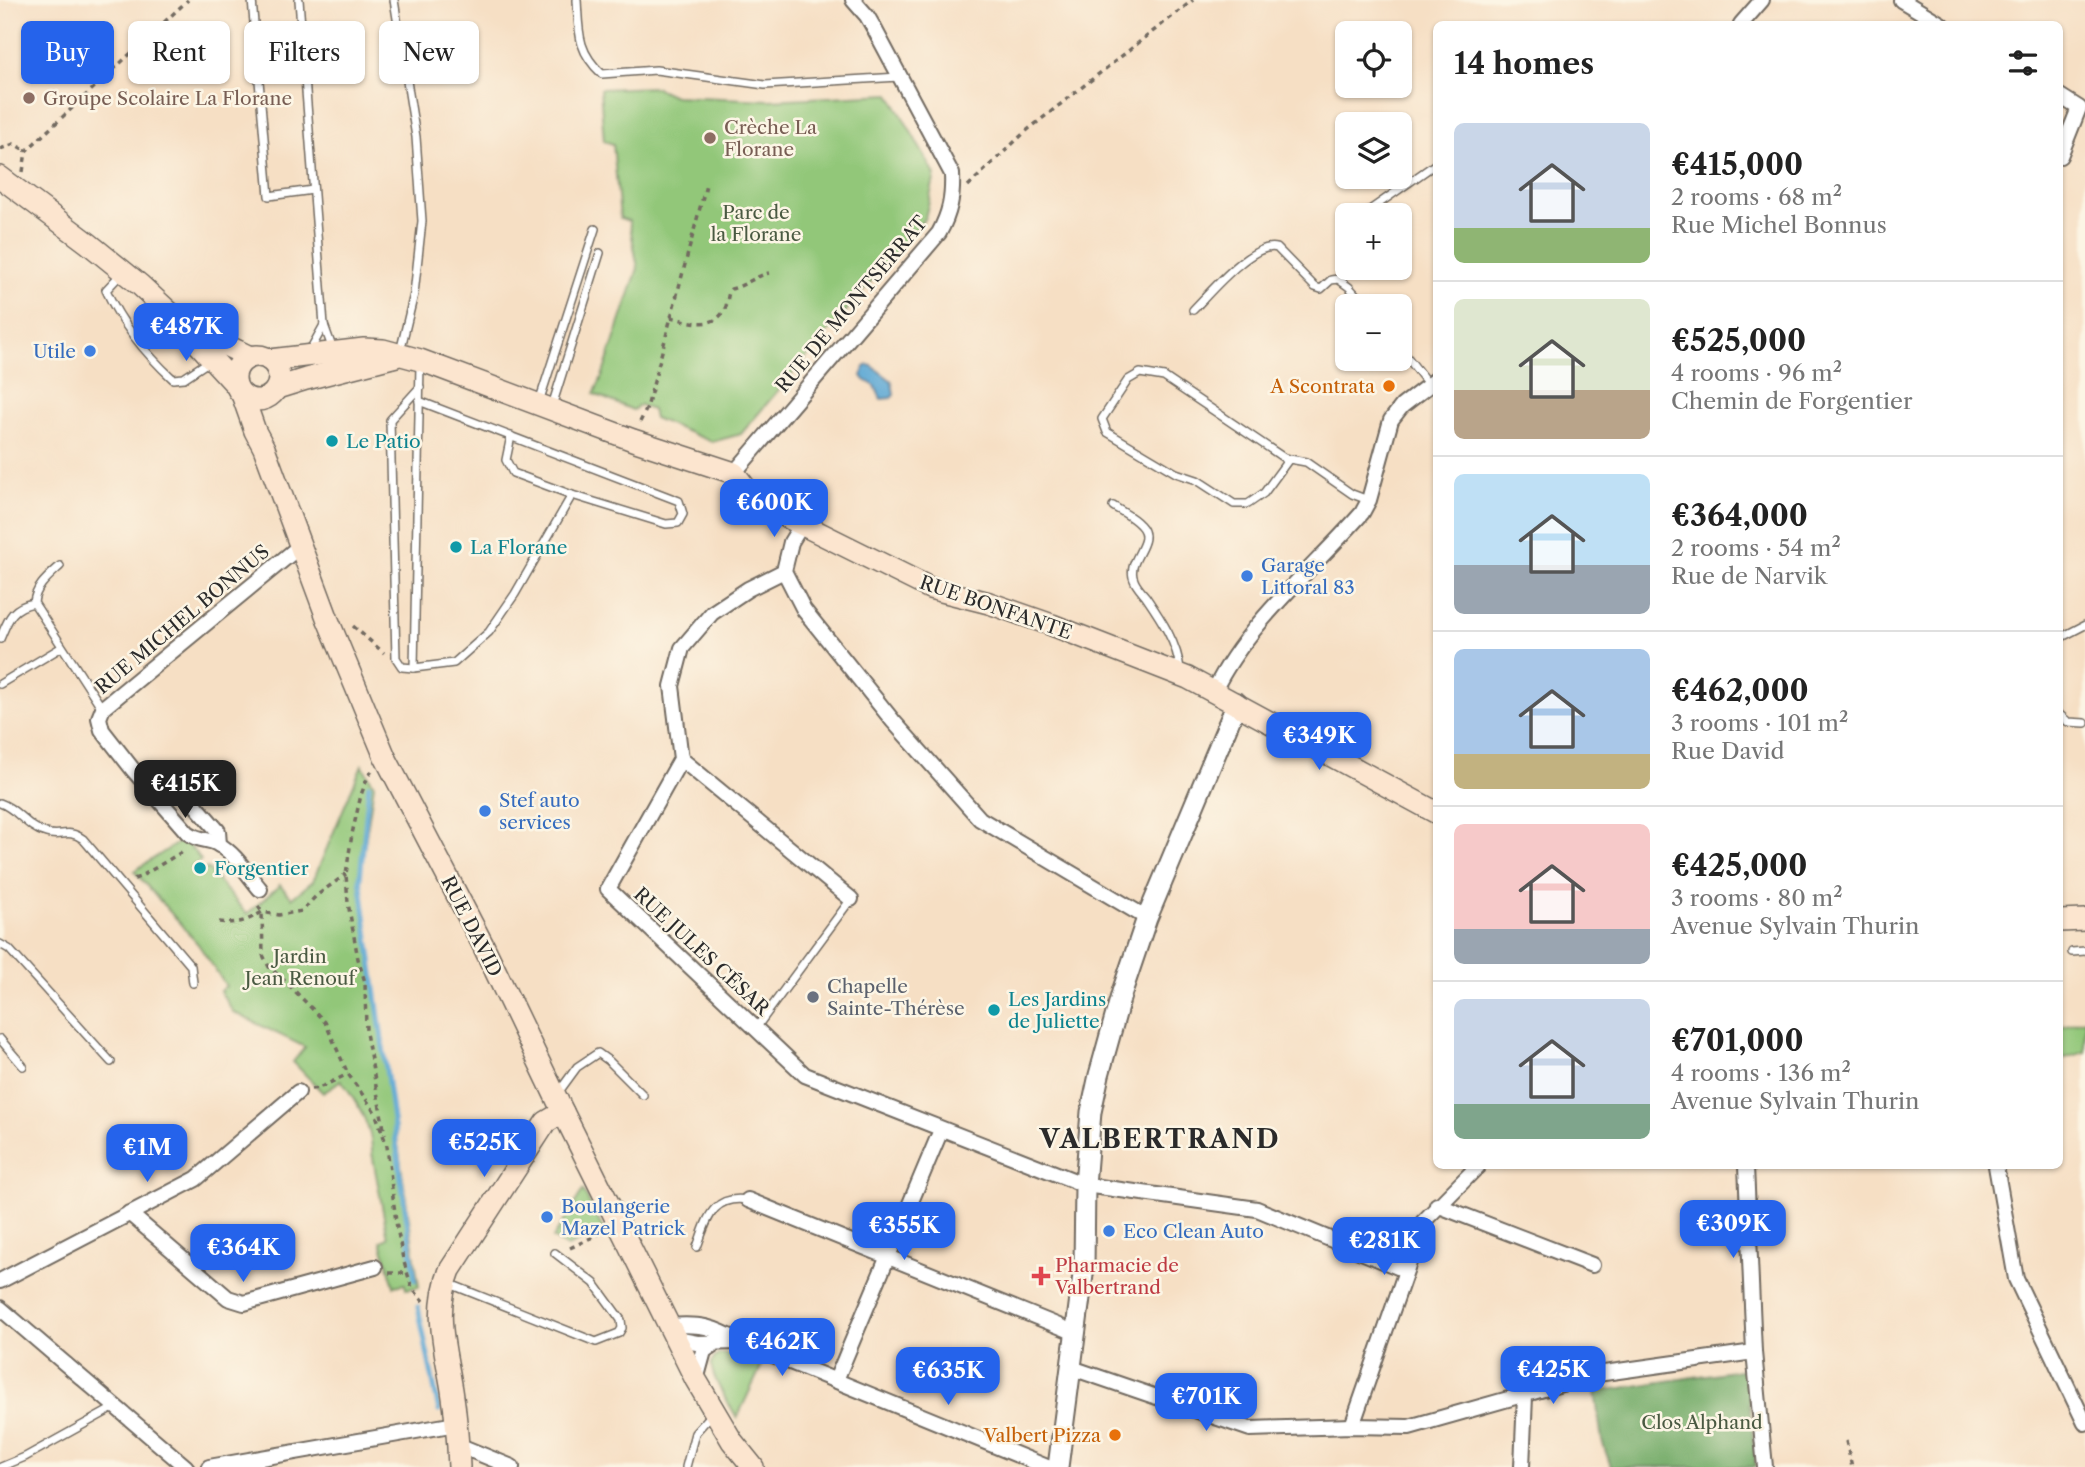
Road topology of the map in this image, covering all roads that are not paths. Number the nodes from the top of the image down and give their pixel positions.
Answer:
1 (252, 0) edge
2 (299, 0) edge
3 (394, 0) edge
4 (577, 0) edge
5 (853, 0) edge
6 (1762, 0) edge
7 (1900, 0) edge
8 (1744, 21) edge
9 (1936, 21) edge
10 (900, 77) junction
11 (2063, 97) edge
12 (2082, 106) edge
13 (2063, 149) edge
14 (1433, 166) edge
15 (0, 177) edge
16 (313, 190) junction
17 (1380, 203) edge
18 (595, 229) dead end
19 (600, 253) dead end
20 (123, 271) junction
21 (1355, 294) edge
22 (1192, 310) dead end
23 (169, 312) junction
24 (324, 325) junction
25 (334, 352) junction
26 (306, 356) junction
27 (399, 356) junction
28 (260, 358) junction
29 (212, 360) junction
30 (420, 360) junction
31 (1412, 360) edge
32 (306, 379) junction
33 (1433, 382) edge
34 (420, 387) junction
35 (239, 389) junction
36 (271, 393) junction
37 (419, 401) junction
38 (545, 407) junction
39 (511, 436) junction
40 (264, 448) junction
41 (1289, 458) junction
42 (734, 473) junction
43 (572, 495) junction
44 (1369, 500) junction
45 (1114, 506) dead end
46 (802, 524) junction
47 (300, 546) junction
48 (60, 565) dead end
49 (784, 571) junction
50 (34, 603) junction
51 (2085, 625) edge
52 (2063, 636) edge
53 (0, 639) edge
54 (62, 647) junction
55 (414, 668) junction
56 (1181, 674) junction
57 (0, 684) edge
58 (1214, 691) junction
59 (1237, 703) junction
60 (103, 708) junction
61 (2063, 718) edge
62 (2085, 723) edge
63 (681, 759) junction
64 (153, 792) junction
65 (0, 803) edge
66 (1433, 811) edge
67 (219, 845) junction
68 (260, 889) road end
69 (850, 899) joint
70 (1147, 918) junction
71 (2085, 920) edge
72 (2063, 921) edge
73 (0, 944) edge
74 (2085, 951) edge
75 (2073, 952) dead end
76 (193, 983) dead end
77 (756, 1028) junction
78 (0, 1039) edge
79 (111, 1062) dead end
80 (23, 1066) dead end
81 (298, 1092) road end
82 (643, 1096) dead end
83 (559, 1104) junction
84 (941, 1130) junction
85 (1475, 1169) edge
86 (1746, 1169) edge
87 (1997, 1169) edge
88 (1085, 1185) junction
89 (748, 1200) joint
90 (1437, 1205) junction
91 (130, 1213) junction
92 (697, 1247) dead end
93 (555, 1253) road end
94 (887, 1258) junction
95 (1592, 1265) dead end
96 (375, 1267) dead end
97 (1405, 1270) junction
98 (0, 1281) edge
99 (446, 1282) junction
100 (0, 1307) edge
101 (672, 1333) junction
102 (1076, 1333) junction
103 (741, 1342) junction
104 (715, 1343) junction
105 (1754, 1352) junction
106 (1072, 1368) junction
107 (696, 1380) junction
108 (836, 1380) junction
109 (1525, 1396) junction
110 (117, 1406) junction
111 (715, 1411) junction
112 (2085, 1423) edge
113 (1352, 1426) junction
114 (457, 1435) junction
115 (1, 1467) edge
116 (186, 1467) edge
117 (208, 1467) edge
118 (459, 1467) edge
119 (512, 1467) edge
120 (686, 1467) edge
121 (753, 1467) edge
122 (1046, 1467) edge
123 (1058, 1467) edge
124 (1522, 1467) edge
125 (1765, 1467) edge

1 - 16 lane
2 - 16 lane
3 - 27 lane
4 - 10 lane
5 - 10 street
6 - 8 street
7 - 9 street
10 - 42 street, RUE DE MONTSERRAT
11 - 12 street
12 - 13 street
14 - 17 lane
15 - 20 main road, RUE DAVID
16 - 24 lane
18 - 38 lane
19 - 38 lane
20 - 23 main road, RUE DAVID
20 - 29 lane
21 - 22 lane
23 - 28 main road, RUE DAVID
23 - 29 main road, RUE DAVID
24 - 25 lane
24 - 26 lane
25 - 26 main road
25 - 27 main road
25 - 32 lane
26 - 28 main road
27 - 30 main road
27 - 32 main road
28 - 35 main road
28 - 36 main road
29 - 35 main road, RUE DAVID
30 - 34 lane
30 - 38 main road
31 - 33 lane
32 - 36 main road
33 - 44 street
34 - 37 lane
34 - 55 lane
35 - 36 main road
35 - 40 main road, RUE DAVID
36 - 40 main road, RUE DAVID
37 - 39 lane
37 - 55 lane
38 - 42 main road
39 - 43 lane
39 - 43 lane
40 - 47 main road, RUE DAVID
41 - 41 lane
41 - 44 lane
42 - 46 main road, RUE BONFANTE
43 - 55 lane
44 - 58 street
45 - 56 lane
46 - 49 street
46 - 56 main road, RUE BONFANTE
47 - 60 street, RUE MICHEL BONNUS
47 - 83 main road, RUE DAVID
48 - 50 lane
49 - 63 street
49 - 70 street
50 - 53 lane
50 - 54 lane
51 - 52 lane
54 - 57 lane
54 - 60 lane
56 - 58 main road, RUE BONFANTE
58 - 59 main road, RUE BONFANTE
59 - 66 main road, RUE BONFANTE
59 - 70 street
60 - 64 street, RUE MICHEL BONNUS
61 - 62 lane
63 - 69 street
63 - 77 street, RUE JULES CÉSAR
64 - 67 street, RUE MICHEL BONNUS
64 - 67 street, RUE MICHEL BONNUS
65 - 76 lane
67 - 68 street, RUE MICHEL BONNUS
69 - 77 lane
70 - 88 street
71 - 72 main road
73 - 79 lane
74 - 75 lane
77 - 84 street, RUE JULES CÉSAR
78 - 80 lane
81 - 91 street
82 - 83 lane
83 - 99 main road
83 - 101 main road, RUE DAVID
84 - 88 street, RUE JULES CÉSAR
84 - 94 street
85 - 90 street
86 - 105 street
87 - 112 street
88 - 97 street, RUE JULES CÉSAR
88 - 102 street
89 - 92 lane
89 - 94 street
90 - 95 street
90 - 97 street
91 - 96 street
91 - 98 street
93 - 99 lane
94 - 102 street
94 - 108 street
97 - 113 street
99 - 114 main road
100 - 110 street
101 - 103 street
101 - 104 street
101 - 107 main road, RUE DAVID
102 - 106 street
103 - 104 street
103 - 108 street
104 - 107 street
105 - 109 street
105 - 125 street
106 - 113 street
106 - 123 street
107 - 111 main road, RUE DAVID
108 - 122 street
109 - 113 street
109 - 124 street
110 - 115 lane
110 - 116 street
111 - 120 lane
111 - 121 main road, RUE DAVID
114 - 117 street
114 - 118 main road
114 - 119 street

